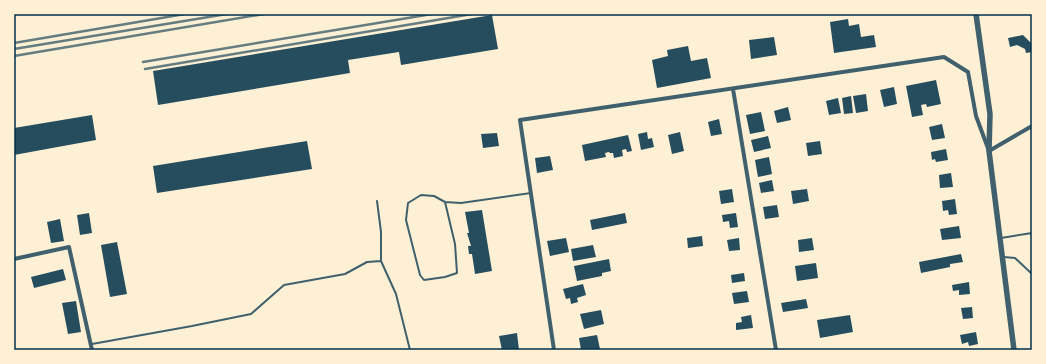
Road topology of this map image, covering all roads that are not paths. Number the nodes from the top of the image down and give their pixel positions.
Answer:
1 (976, 14) edge
2 (1032, 88) edge
3 (733, 89) junction
4 (1032, 93) edge
5 (1032, 126) edge
6 (989, 151) junction
7 (531, 193) junction
8 (377, 201) dead end
9 (445, 202) junction
10 (1032, 234) edge
11 (1000, 238) junction
12 (1002, 257) junction
13 (14, 259) edge
14 (382, 261) junction
15 (1032, 274) edge
16 (91, 344) junction
17 (92, 350) edge
18 (410, 350) edge
19 (554, 350) edge
20 (776, 350) edge
21 (1014, 350) edge

1 - 6 street
2 - 4 lane
3 - 6 street
3 - 7 street
3 - 20 street
5 - 6 street
6 - 11 street
7 - 9 lane
7 - 19 street
8 - 14 lane
9 - 9 lane
10 - 11 lane
11 - 12 street
12 - 15 lane
12 - 21 street
13 - 16 street
14 - 16 lane
14 - 18 lane
16 - 17 street

